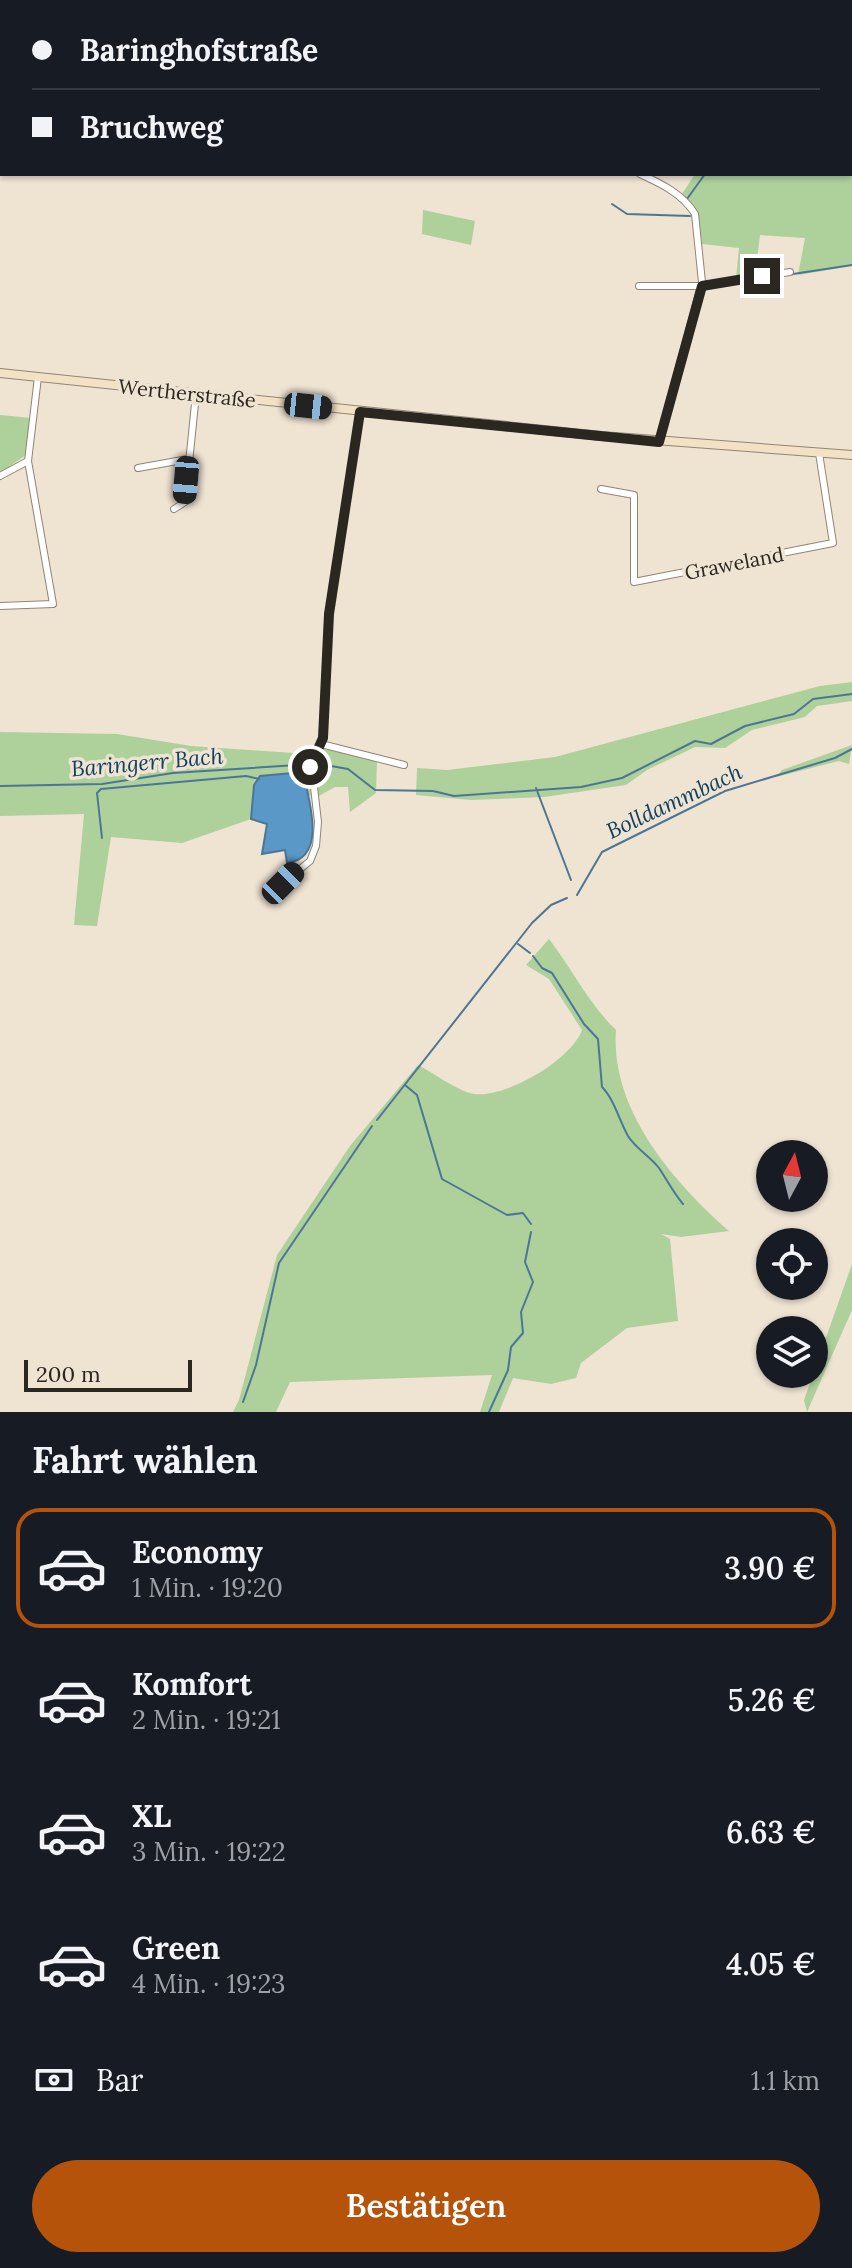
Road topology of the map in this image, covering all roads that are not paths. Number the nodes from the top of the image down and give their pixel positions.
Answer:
1 (644, 176) edge
2 (790, 272) dead end
3 (639, 286) dead end
4 (702, 286) junction
5 (0, 373) edge
6 (38, 377) junction
7 (196, 394) junction
8 (360, 412) junction
9 (659, 442) junction
10 (819, 453) junction
11 (852, 455) edge
12 (188, 459) junction
13 (28, 461) junction
14 (138, 468) dead end
15 (0, 476) edge
16 (601, 489) dead end
17 (174, 509) dead end
18 (0, 606) edge
19 (321, 744) junction
20 (404, 765) dead end
21 (283, 883) dead end

1 - 4 street
2 - 4 street
3 - 4 street
4 - 9 street
5 - 6 main road, Wertherstraße
6 - 7 main road, Wertherstraße
6 - 13 street
7 - 8 main road, Wertherstraße
7 - 12 street
8 - 9 main road, Wertherstraße
8 - 19 street
9 - 10 main road, Wertherstraße
10 - 11 main road, Wertherstraße
10 - 16 street, Graweland
12 - 14 street
12 - 17 street
13 - 15 street
13 - 18 street
19 - 20 street
19 - 21 street

